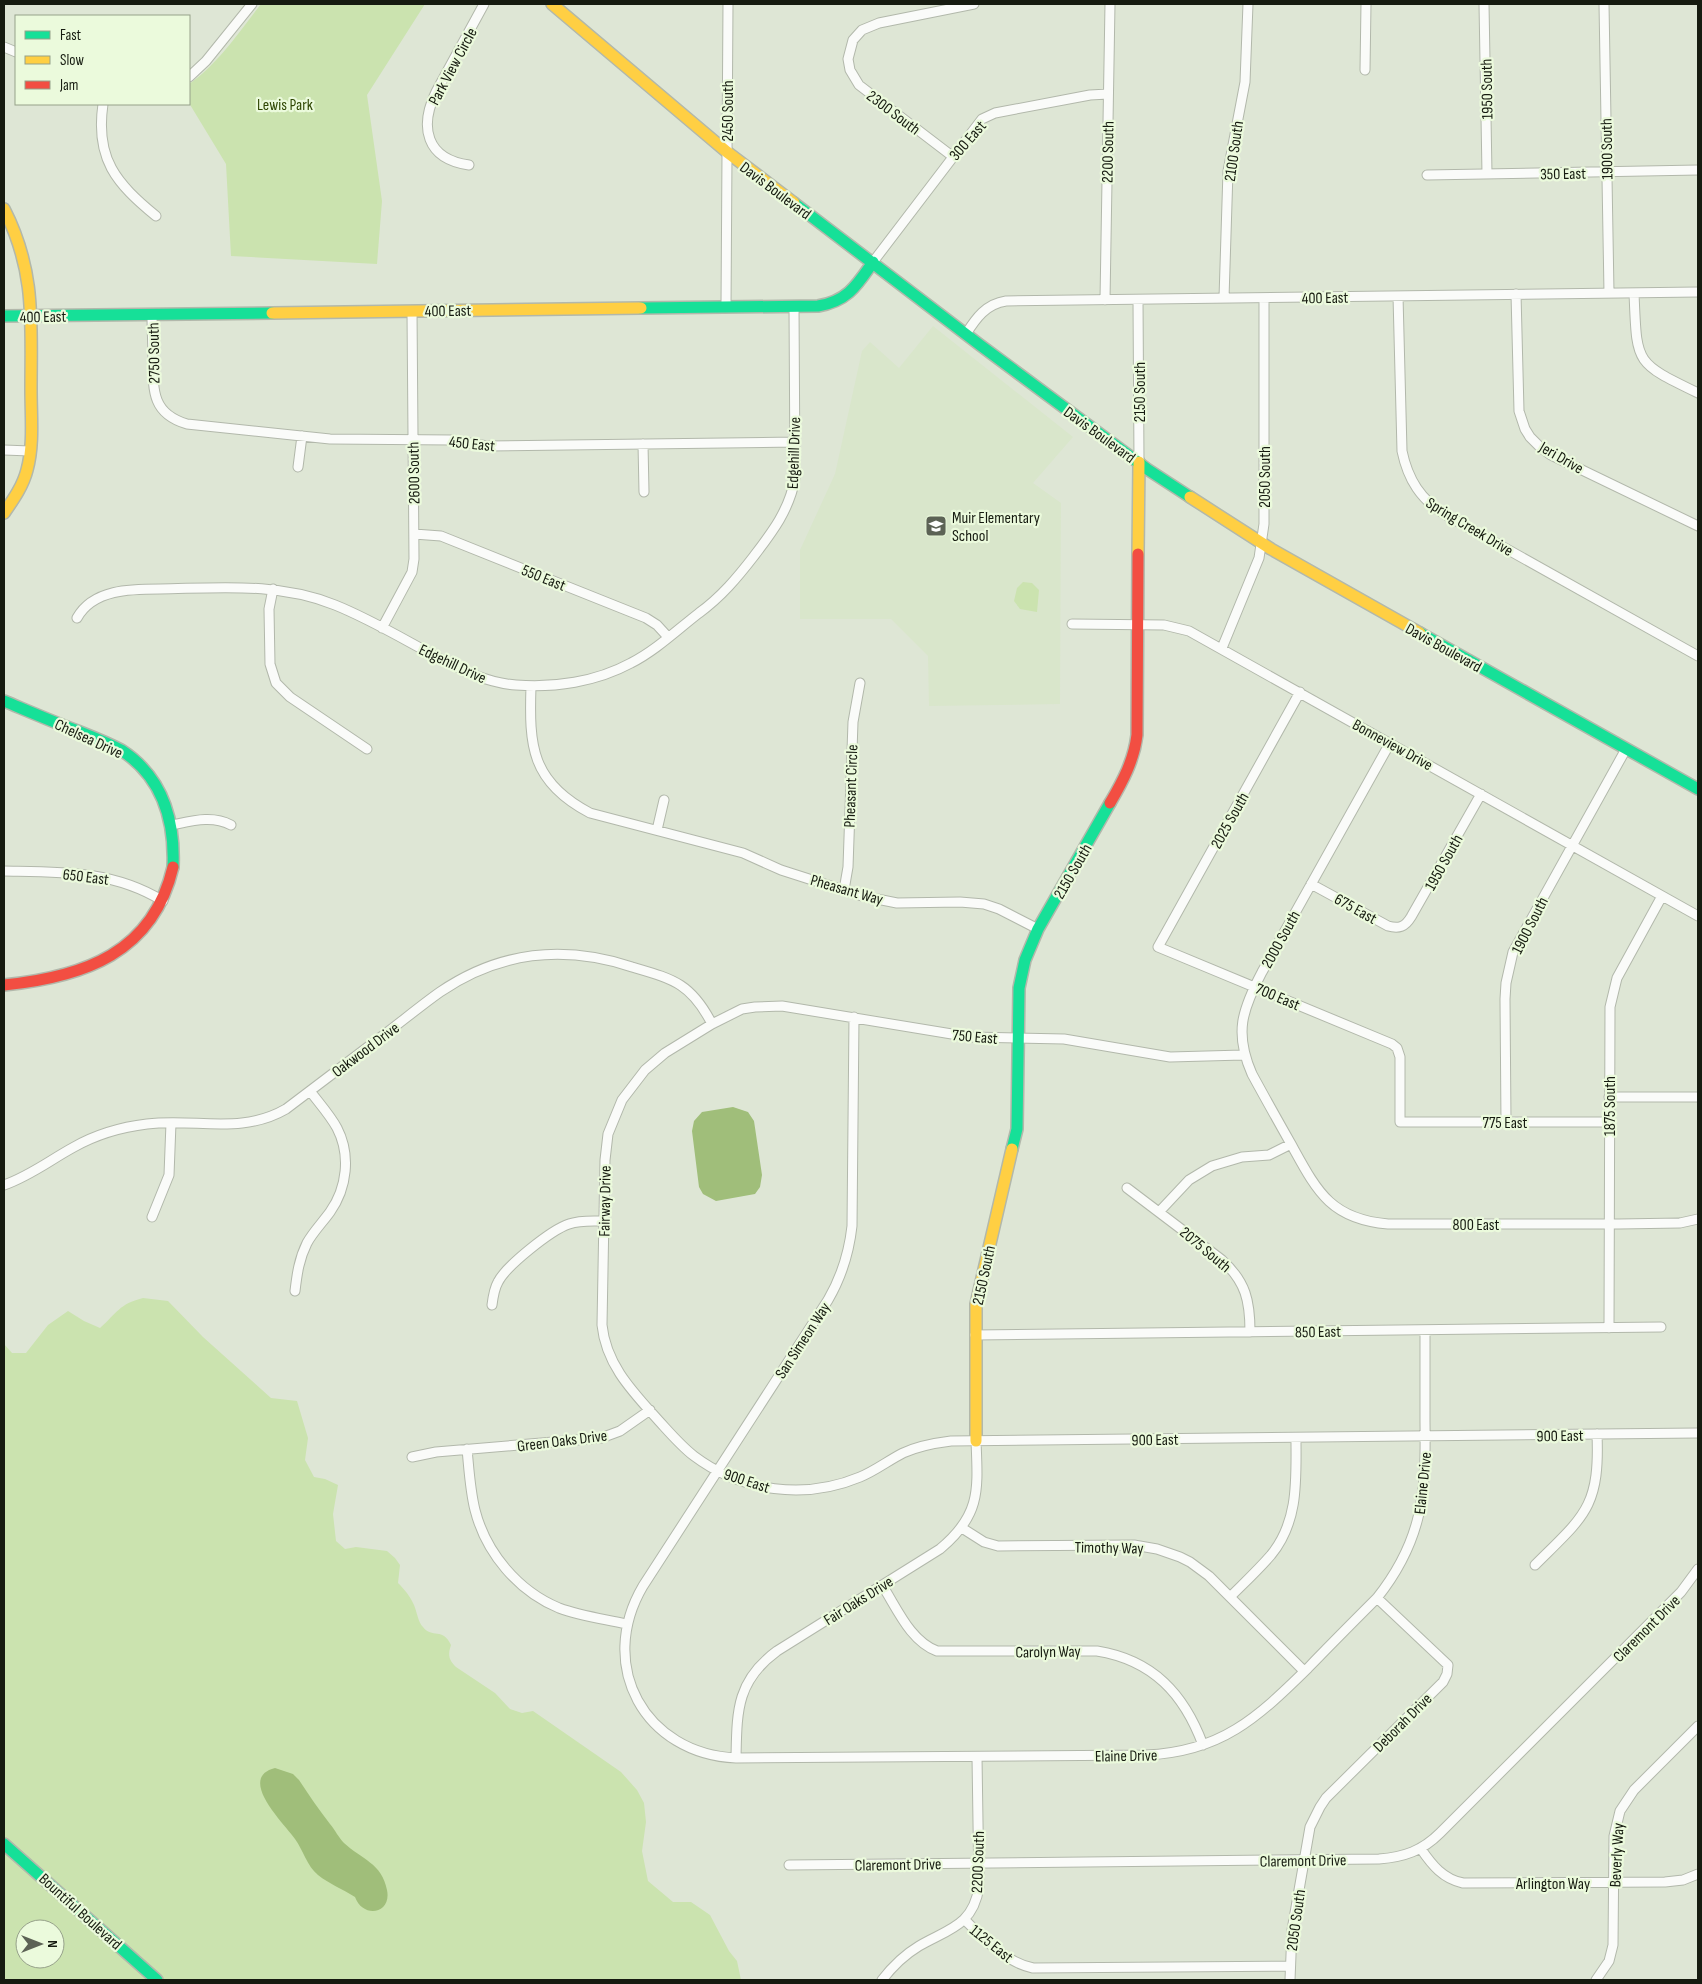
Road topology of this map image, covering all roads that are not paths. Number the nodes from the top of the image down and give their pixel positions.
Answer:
1 (252, 4) edge
2 (484, 4) edge
3 (552, 4) edge
4 (728, 4) edge
5 (974, 4) edge
6 (1110, 4) edge
7 (1248, 4) edge
8 (1366, 4) edge
9 (1484, 4) edge
10 (1604, 4) edge
11 (1365, 70) dead end
12 (190, 76) edge
13 (1108, 94) junction
14 (103, 105) edge
15 (727, 152) junction
16 (952, 156) junction
17 (469, 165) dead end
18 (1698, 170) edge
19 (1607, 172) junction
20 (1487, 174) junction
21 (1427, 175) dead end
22 (4, 209) edge
23 (156, 216) dead end
24 (872, 262) junction
25 (1698, 292) edge
26 (1609, 293) junction
27 (1634, 293) junction
28 (1516, 294) junction
29 (1398, 296) junction
30 (1224, 298) junction
31 (1264, 298) junction
32 (1105, 300) junction
33 (1138, 300) junction
34 (794, 306) junction
35 (726, 307) junction
36 (412, 311) junction
37 (152, 314) junction
38 (4, 316) edge
39 (32, 316) junction
40 (966, 334) junction
41 (1698, 393) edge
42 (170, 416) joint
43 (302, 436) junction
44 (413, 439) junction
45 (795, 442) junction
46 (643, 444) junction
47 (4, 450) edge
48 (30, 452) junction
49 (1139, 462) junction
50 (298, 467) dead end
51 (644, 492) dead end
52 (4, 513) edge
53 (1698, 526) edge
54 (414, 534) junction
55 (1262, 542) junction
56 (273, 589) junction
57 (77, 618) dead end
58 (1072, 624) dead end
59 (1139, 624) junction
60 (382, 628) junction
61 (668, 637) junction
62 (1222, 648) junction
63 (1698, 656) edge
64 (860, 683) dead end
65 (531, 686) junction
66 (1300, 692) junction
67 (4, 701) edge
68 (1390, 743) junction
69 (366, 749) dead end
70 (1626, 749) junction
71 (1698, 789) edge
72 (1481, 794) junction
73 (664, 800) dead end
74 (231, 824) dead end
75 (172, 825) junction
76 (657, 830) junction
77 (1572, 845) junction
78 (4, 871) edge
79 (1311, 884) junction
80 (844, 890) junction
81 (1662, 896) junction
82 (163, 901) junction
83 (1698, 916) edge
84 (1402, 927) joint
85 (1038, 929) junction
86 (1158, 947) joint
87 (4, 985) edge
88 (1254, 986) junction
89 (854, 1017) junction
90 (712, 1024) junction
91 (1018, 1039) junction
92 (1244, 1055) junction
93 (310, 1091) junction
94 (1609, 1097) junction
95 (1698, 1097) edge
96 (1400, 1122) joint
97 (1506, 1122) junction
98 (1609, 1122) junction
99 (171, 1123) junction
100 (1291, 1144) junction
101 (4, 1185) edge
102 (1127, 1188) dead end
103 (1159, 1212) junction
104 (152, 1217) dead end
105 (1698, 1219) edge
106 (603, 1221) junction
107 (1609, 1224) junction
108 (295, 1292) dead end
109 (492, 1305) dead end
110 (1661, 1327) dead end
111 (1609, 1328) junction
112 (1424, 1330) junction
113 (1250, 1332) junction
114 (975, 1335) junction
115 (650, 1410) junction
116 (1698, 1433) edge
117 (1597, 1434) junction
118 (1425, 1436) junction
119 (1296, 1438) junction
120 (976, 1441) junction
121 (467, 1449) junction
122 (412, 1457) dead end
123 (717, 1471) junction
124 (962, 1528) junction
125 (1535, 1565) dead end
126 (1698, 1569) edge
127 (882, 1585) junction
128 (1230, 1597) junction
129 (1377, 1598) junction
130 (626, 1624) junction
131 (1304, 1671) junction
132 (1698, 1726) edge
133 (1202, 1745) junction
134 (977, 1757) junction
135 (736, 1758) junction
136 (4, 1844) edge
137 (1421, 1849) junction
138 (1304, 1860) junction
139 (978, 1863) junction
140 (789, 1865) dead end
141 (1698, 1874) edge
142 (1614, 1883) junction
143 (965, 1920) junction
144 (1290, 1966) junction
145 (157, 1980) edge
146 (882, 1980) edge
147 (1290, 1980) edge
148 (1596, 1980) edge

1 - 12 street
2 - 17 street, Park View Circle
3 - 15 street, Davis Boulevard
4 - 15 street, 2450 South
5 - 16 street, 2300 South
6 - 13 street, 2200 South
7 - 30 street, 2100 South
8 - 11 street
9 - 20 street, 1950 South
10 - 19 street, 1900 South
13 - 16 street, 300 East
13 - 32 street, 2200 South
14 - 23 street
15 - 24 street, Davis Boulevard
15 - 35 street, 2450 South
16 - 24 street, 300 East
18 - 19 street, 350 East
19 - 20 street, 350 East
19 - 26 street, 1900 South
20 - 21 street, 350 East
22 - 39 street
24 - 34 street, 400 East
24 - 40 street, Davis Boulevard
25 - 27 street, 400 East
26 - 27 street, 400 East
26 - 28 street, 400 East
27 - 41 street
28 - 29 street, 400 East
28 - 53 street, Jeri Drive
29 - 31 street, 400 East
29 - 63 street, Spring Creek Drive
30 - 31 street, 400 East
30 - 33 street, 400 East
31 - 55 street, 2050 South
32 - 33 street, 400 East
32 - 40 street, 400 East
33 - 49 street, 2150 South
34 - 35 street, 400 East
34 - 45 street, Edgehill Drive
35 - 36 street, 400 East
36 - 37 street, 400 East
36 - 44 street, 2600 South
37 - 39 street, 400 East
37 - 42 street, 2750 South
38 - 39 street, 400 East
39 - 48 street
40 - 49 street, Davis Boulevard
42 - 43 street, 450 East
43 - 44 street, 450 East
43 - 50 street
44 - 46 street, 450 East
44 - 54 street, 2600 South
45 - 46 street, 450 East
45 - 61 street, Edgehill Drive
46 - 51 street
47 - 48 street
48 - 52 street
49 - 55 street, Davis Boulevard
49 - 59 street, 2150 South
54 - 60 street, 2600 South
54 - 61 street, 550 East
55 - 62 street, 2050 South
55 - 70 street, Davis Boulevard
56 - 57 street, Edgehill Drive
56 - 60 street, Edgehill Drive
56 - 69 street
58 - 59 street, Bonneview Drive
59 - 62 street, Bonneview Drive
59 - 85 street, 2150 South
60 - 65 street, Edgehill Drive
61 - 65 street, Edgehill Drive
62 - 66 street, Bonneview Drive
64 - 80 street, Pheasant Circle
65 - 76 street, Pheasant Way
66 - 68 street, Bonneview Drive
66 - 86 street, 2025 South
67 - 75 street, Chelsea Drive
68 - 72 street, Bonneview Drive
68 - 79 street, 2000 South
70 - 71 street, Davis Boulevard
70 - 77 street, 1900 South
72 - 77 street, Bonneview Drive
72 - 84 street, 1950 South
73 - 76 street
74 - 75 street
75 - 82 street, Chelsea Drive
76 - 80 street, Pheasant Way
77 - 81 street, Bonneview Drive
77 - 97 street, 1900 South
78 - 82 street, 650 East
79 - 84 street, 675 East
79 - 88 street, 2000 South
80 - 85 street, Pheasant Way
81 - 83 street, Bonneview Drive
81 - 94 street, 1875 South
82 - 87 street, Chelsea Drive
85 - 91 street, 2150 South
86 - 88 street, 700 East
88 - 92 street, 2000 South
88 - 96 street, 700 East
89 - 90 street, 750 East
89 - 91 street, 750 East
89 - 123 street, San Simeon Way
90 - 93 street, Oakwood Drive
90 - 106 street, Fairway Drive
91 - 92 street, 750 East
91 - 114 street, 2150 South
92 - 100 street, 2000 South
93 - 99 street, Oakwood Drive
93 - 108 street
94 - 95 street
94 - 98 street, 1875 South
96 - 97 street, 775 East
97 - 98 street, 775 East
98 - 107 street, 1875 South
99 - 101 street, Oakwood Drive
99 - 104 street
100 - 103 street
100 - 107 street, 800 East
102 - 103 street, 2075 South
103 - 113 street, 2075 South
105 - 107 street, 800 East
106 - 109 street
106 - 115 street, Fairway Drive
107 - 111 street, 1875 South
110 - 111 street, 850 East
111 - 112 street, 850 East
112 - 113 street, 850 East
112 - 118 street, Elaine Drive
113 - 114 street, 850 East
114 - 120 street, 2150 South
115 - 121 street, Green Oaks Drive
115 - 123 street, 900 East
116 - 117 street, 900 East
117 - 118 street, 900 East
117 - 125 street
118 - 119 street, 900 East
118 - 129 street, Elaine Drive
119 - 120 street, 900 East
119 - 128 street
120 - 123 street, 900 East
120 - 124 street, Fair Oaks Drive
121 - 122 street, Green Oaks Drive
121 - 130 street
123 - 130 street, San Simeon Way
124 - 127 street, Fair Oaks Drive
124 - 128 street, Timothy Way
126 - 137 street, Claremont Drive
127 - 133 street, Carolyn Way
127 - 135 street, Fair Oaks Drive
128 - 131 street, Timothy Way
129 - 131 street, Elaine Drive
129 - 138 street, Deborah Drive
130 - 135 street, Elaine Drive
131 - 133 street, Elaine Drive
132 - 142 street, Beverly Way
133 - 134 street, Elaine Drive
134 - 135 street, Elaine Drive
134 - 139 street, 2200 South
136 - 145 street, Bountiful Boulevard
137 - 138 street, Claremont Drive
137 - 142 street, Arlington Way
138 - 139 street, Claremont Drive
138 - 144 street, 2050 South
139 - 140 street, Claremont Drive
139 - 143 street, 2200 South
141 - 142 street, Arlington Way
142 - 148 street, Beverly Way
143 - 144 street, 1125 East
143 - 146 street
144 - 147 street, 2050 South

